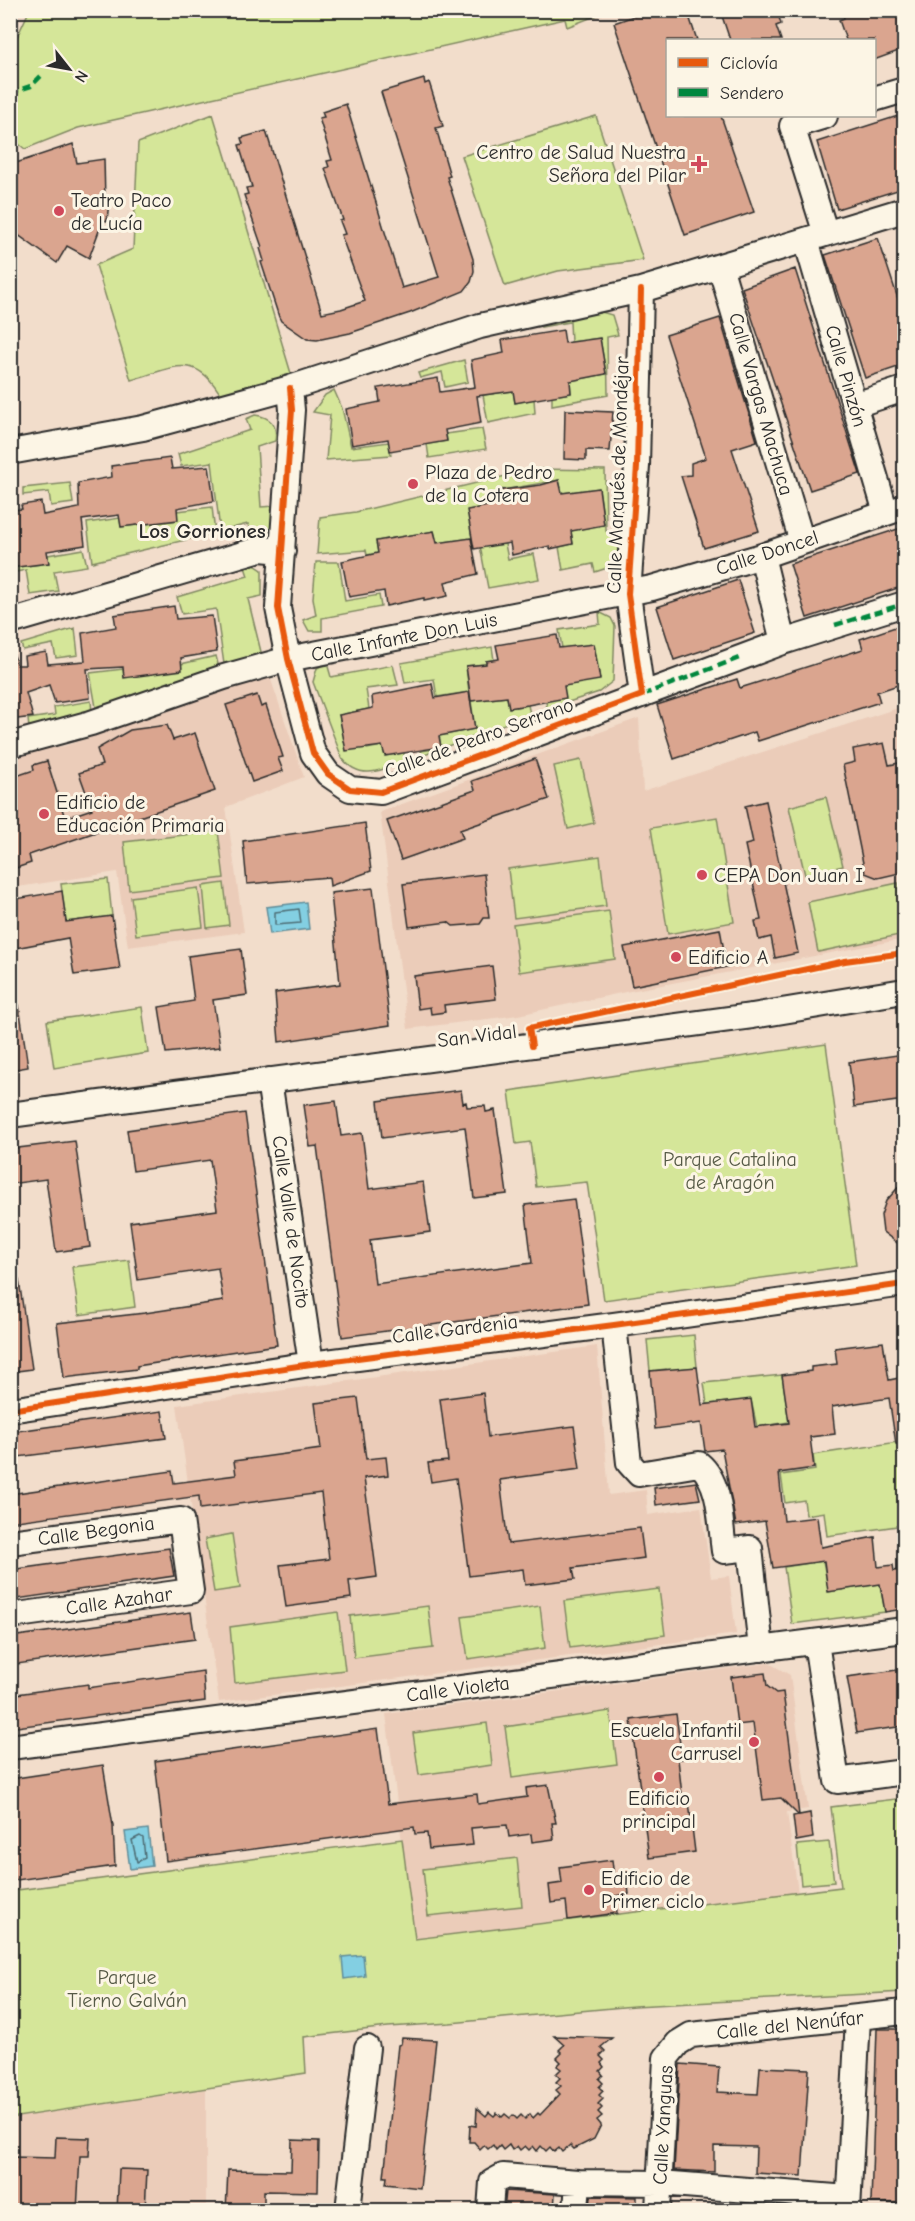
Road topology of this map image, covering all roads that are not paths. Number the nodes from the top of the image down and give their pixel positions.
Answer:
1 (904, 90) edge
2 (876, 98) edge
3 (822, 117) edge
4 (904, 210) edge
5 (816, 237) junction
6 (720, 266) junction
7 (641, 290) junction
8 (290, 388) junction
9 (904, 389) edge
10 (855, 405) junction
11 (10, 452) edge
12 (895, 510) edge
13 (802, 542) junction
14 (283, 551) junction
15 (762, 556) junction
16 (628, 594) junction
17 (904, 604) edge
18 (10, 622) edge
19 (783, 642) junction
20 (288, 658) junction
21 (642, 695) junction
22 (10, 745) edge
23 (904, 991) edge
24 (269, 1080) junction
25 (10, 1115) edge
26 (904, 1284) edge
27 (614, 1325) junction
28 (311, 1364) junction
29 (10, 1410) edge
30 (181, 1520) joint
31 (10, 1542) edge
32 (10, 1616) edge
33 (904, 1630) edge
34 (816, 1642) junction
35 (761, 1649) junction
36 (10, 1747) edge
37 (904, 1772) edge
38 (904, 2012) edge
39 (858, 2018) junction
40 (678, 2043) joint
41 (367, 2048) dead end
42 (578, 2182) junction
43 (660, 2183) junction
44 (848, 2204) edge
45 (348, 2211) edge
46 (490, 2211) edge
47 (576, 2211) edge
48 (658, 2211) edge

1 - 2 street
3 - 5 street, Calle Pinzón
4 - 5 street
5 - 6 street
5 - 10 street, Calle Pinzón
6 - 7 street
6 - 13 street, Calle Vargas Machuca
7 - 8 street
7 - 16 street, Calle Marqués de Mondéjar
8 - 11 street
8 - 14 street, Calle de Pedro Serrano
9 - 10 street
10 - 12 street, Calle Pinzón
12 - 13 street, Calle Doncel
13 - 15 street, Calle Doncel
14 - 18 street
14 - 20 street, Calle de Pedro Serrano
15 - 16 street, Calle Doncel
15 - 19 street
16 - 20 street, Calle Infante Don Luis
16 - 21 street, Calle Marqués de Mondéjar
17 - 19 street, Calle de Pedro Serrano
19 - 21 street, Calle de Pedro Serrano
20 - 21 street, Calle de Pedro Serrano
20 - 22 street, Calle Infante Don Luis
23 - 24 street, San Vidal
24 - 25 street, San Vidal
24 - 28 street, Calle Valle de Nocito
26 - 27 street, Calle Gardenia
27 - 28 street, Calle Gardenia
27 - 35 street
28 - 29 street, Calle Gardenia
30 - 31 street, Calle Begonia
30 - 32 street, Calle Azahar
33 - 34 street, Calle Violeta
34 - 35 street, Calle Violeta
34 - 37 street
35 - 36 street, Calle Violeta
38 - 39 street, Calle del Nenúfar
39 - 40 street, Calle del Nenúfar
39 - 44 street
40 - 43 street, Calle Yanguas
41 - 45 street
42 - 43 street
42 - 46 street
42 - 47 street
43 - 44 street
43 - 48 street, Calle Yanguas

